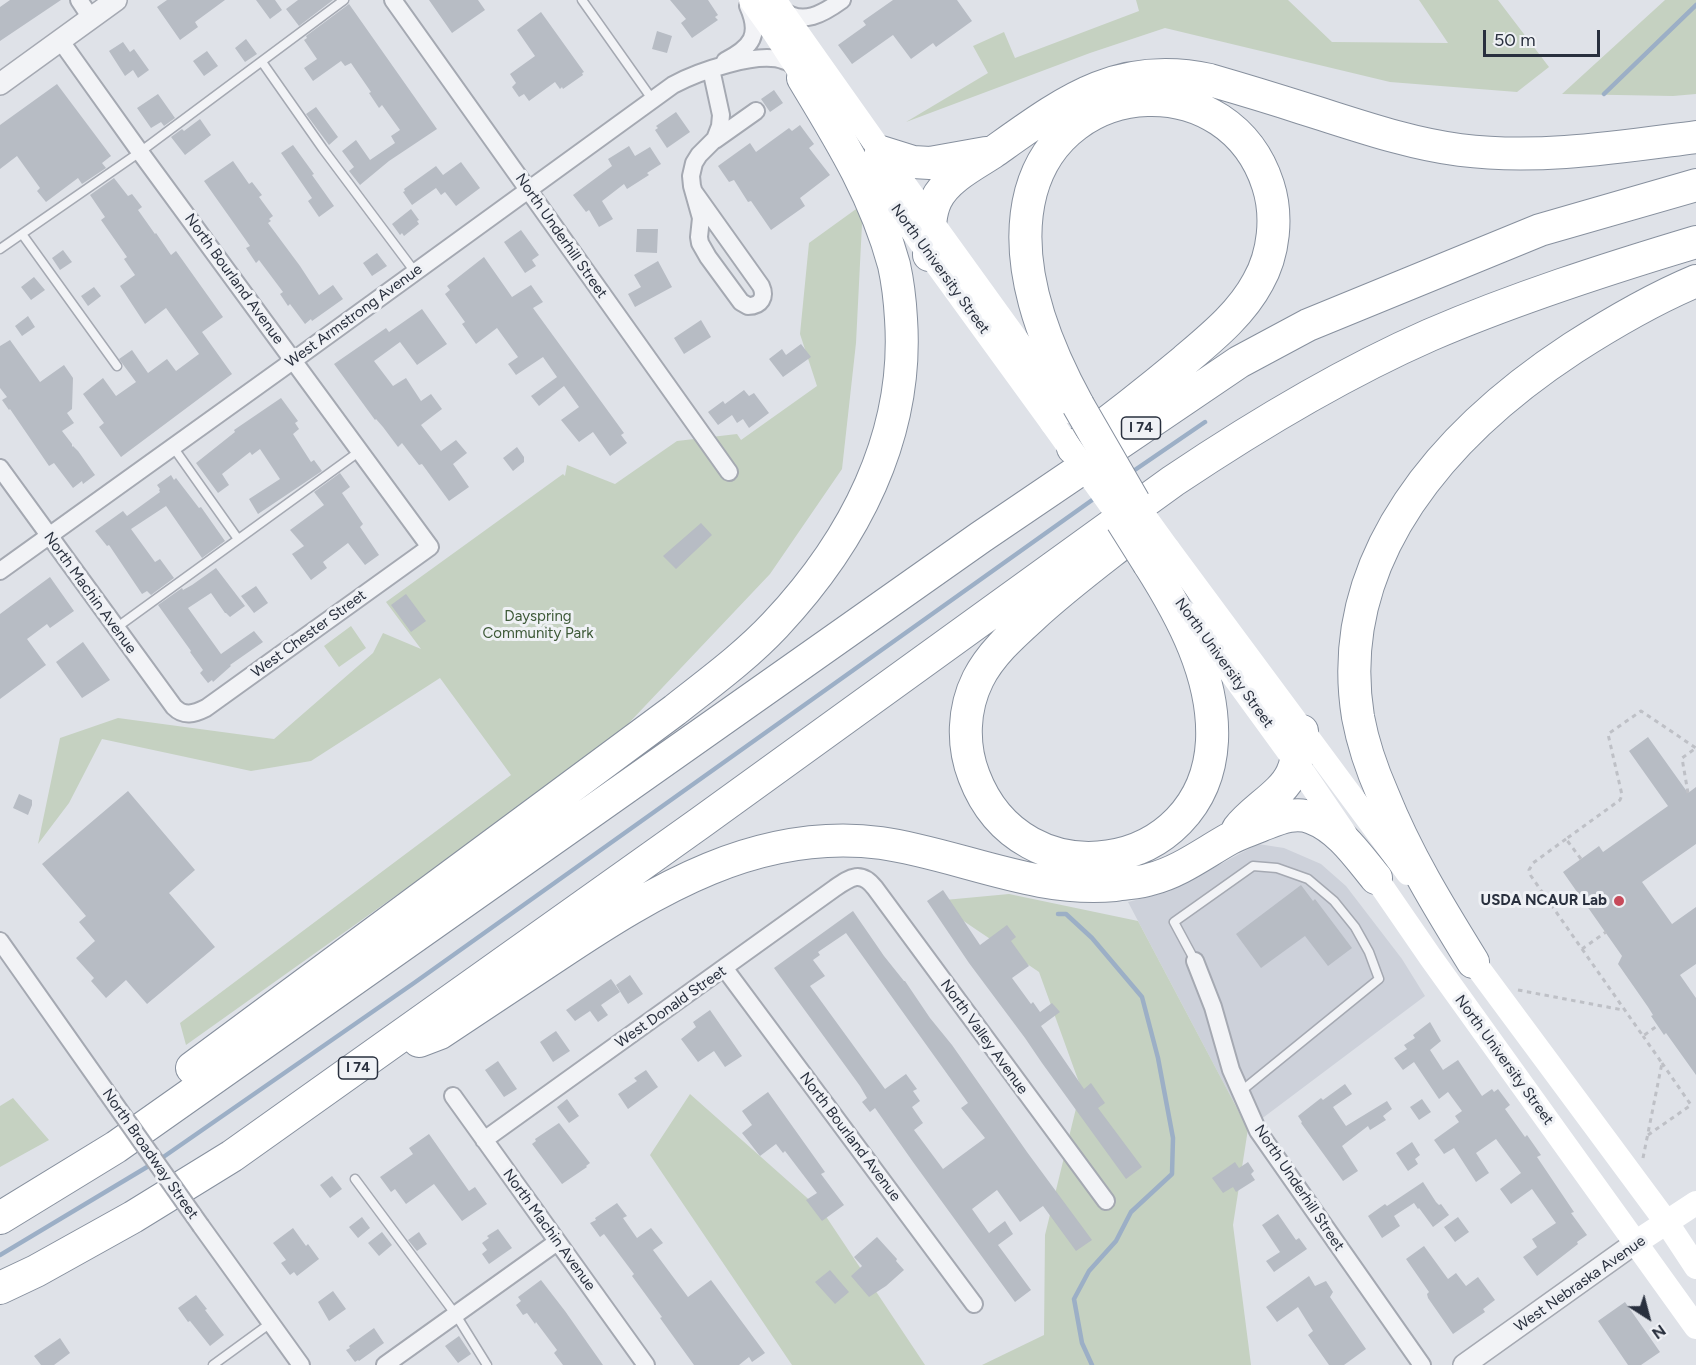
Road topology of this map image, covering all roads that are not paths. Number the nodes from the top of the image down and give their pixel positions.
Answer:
1 (79, 0) edge
2 (116, 0) edge
3 (344, 0) edge
4 (393, 0) edge
5 (582, 0) edge
6 (744, 0) edge
7 (751, 0) edge
8 (842, 0) edge
9 (777, 4) edge
10 (91, 18) junction
11 (60, 40) junction
12 (262, 62) junction
13 (711, 69) junction
14 (802, 75) junction
15 (0, 84) edge
16 (652, 99) junction
17 (756, 111) dead end
18 (1696, 137) edge
19 (713, 142) junction
20 (140, 152) junction
21 (881, 152) junction
22 (992, 152) junction
23 (1696, 185) edge
24 (528, 190) junction
25 (694, 192) junction
26 (931, 221) junction
27 (22, 234) junction
28 (1696, 242) edge
29 (0, 249) edge
30 (929, 255) junction
31 (415, 272) junction
32 (1696, 281) edge
33 (1430, 335) junction
34 (294, 360) junction
35 (117, 366) dead end
36 (1066, 413) junction
37 (173, 446) junction
38 (360, 451) junction
39 (0, 468) edge
40 (729, 472) dead end
41 (48, 536) junction
42 (238, 539) junction
43 (430, 548) joint
44 (1156, 558) junction
45 (0, 571) edge
46 (116, 628) junction
47 (185, 714) joint
48 (1302, 731) junction
49 (1296, 762) junction
50 (641, 777) junction
51 (1232, 837) junction
52 (859, 877) joint
53 (1376, 878) junction
54 (0, 941) edge
55 (1195, 962) joint
56 (1473, 962) junction
57 (725, 969) junction
58 (363, 1064) junction
59 (1240, 1092) junction
60 (453, 1096) dead end
61 (484, 1140) junction
62 (355, 1179) dead end
63 (1106, 1201) dead end
64 (1696, 1203) edge
65 (4, 1216) edge
66 (1667, 1223) junction
67 (557, 1242) junction
68 (1635, 1243) junction
69 (1696, 1267) edge
70 (0, 1288) edge
71 (974, 1304) dead end
72 (456, 1315) junction
73 (272, 1322) junction
74 (1696, 1327) edge
75 (213, 1365) edge
76 (301, 1365) edge
77 (386, 1365) edge
78 (487, 1365) edge
79 (646, 1365) edge
80 (1422, 1365) edge
81 (1464, 1365) edge

1 - 10 street
2 - 10 street
3 - 12 lane
4 - 24 street, North Underhill Street
5 - 16 lane
6 - 13 street, West Armstrong Avenue
7 - 14 main road, North University Street
8 - 9 street
9 - 21 main road, North University Street
10 - 11 street
11 - 15 street
11 - 20 street, North Bourland Avenue
12 - 20 lane
12 - 31 lane
13 - 14 street, West Armstrong Avenue
13 - 16 street, West Armstrong Avenue
13 - 19 street
14 - 30 main road, North University Street
14 - 65 highway
16 - 24 street, West Armstrong Avenue
17 - 19 street
18 - 22 highway
19 - 25 street
20 - 27 lane
20 - 34 street, North Bourland Avenue
21 - 22 highway
21 - 26 main road, North University Street
22 - 26 highway
23 - 50 highway, I 74
24 - 31 street, West Armstrong Avenue
24 - 40 street, North Underhill Street
25 - 25 street
26 - 30 highway
26 - 36 main road, North University Street
27 - 29 lane
27 - 35 lane
28 - 33 highway, I 74
30 - 36 main road, North University Street
31 - 34 street, West Armstrong Avenue
32 - 56 highway
33 - 44 highway
33 - 58 highway, I 74
34 - 37 street, West Armstrong Avenue
34 - 38 street, North Bourland Avenue
36 - 44 highway, bridge
36 - 50 highway
37 - 41 street, West Armstrong Avenue
37 - 42 lane
38 - 42 lane
38 - 43 street, North Bourland Avenue
39 - 41 street, North Machin Avenue
41 - 45 street, West Armstrong Avenue
41 - 46 street, North Machin Avenue
42 - 46 lane
43 - 47 street, West Chester Street
44 - 48 main road, North University Street
44 - 49 main road, North University Street
46 - 47 street, North Machin Avenue
48 - 49 highway
48 - 56 main road, North University Street
49 - 51 highway
49 - 53 main road, North University Street
50 - 65 highway, I 74
51 - 53 highway
51 - 58 highway
52 - 57 street, West Donald Street
52 - 63 street, North Valley Avenue
53 - 68 main road, North University Street
54 - 73 street, North Broadway Street, bridge
55 - 59 street, North Underhill Street
55 - 59 lane
56 - 66 main road, North University Street
57 - 61 street, West Donald Street
57 - 71 street, North Bourland Avenue
58 - 70 highway, I 74
59 - 80 street, North Underhill Street
60 - 61 street, North Machin Avenue
61 - 67 street, North Machin Avenue
62 - 72 lane
64 - 66 main road, West Nebraska Avenue
66 - 68 main road, West Nebraska Avenue
66 - 69 main road, North University Street
67 - 72 street
67 - 79 street, North Machin Avenue
68 - 74 main road, North University Street
68 - 81 street, West Nebraska Avenue
72 - 77 street
72 - 78 lane
73 - 75 lane
73 - 76 street, North Broadway Street

